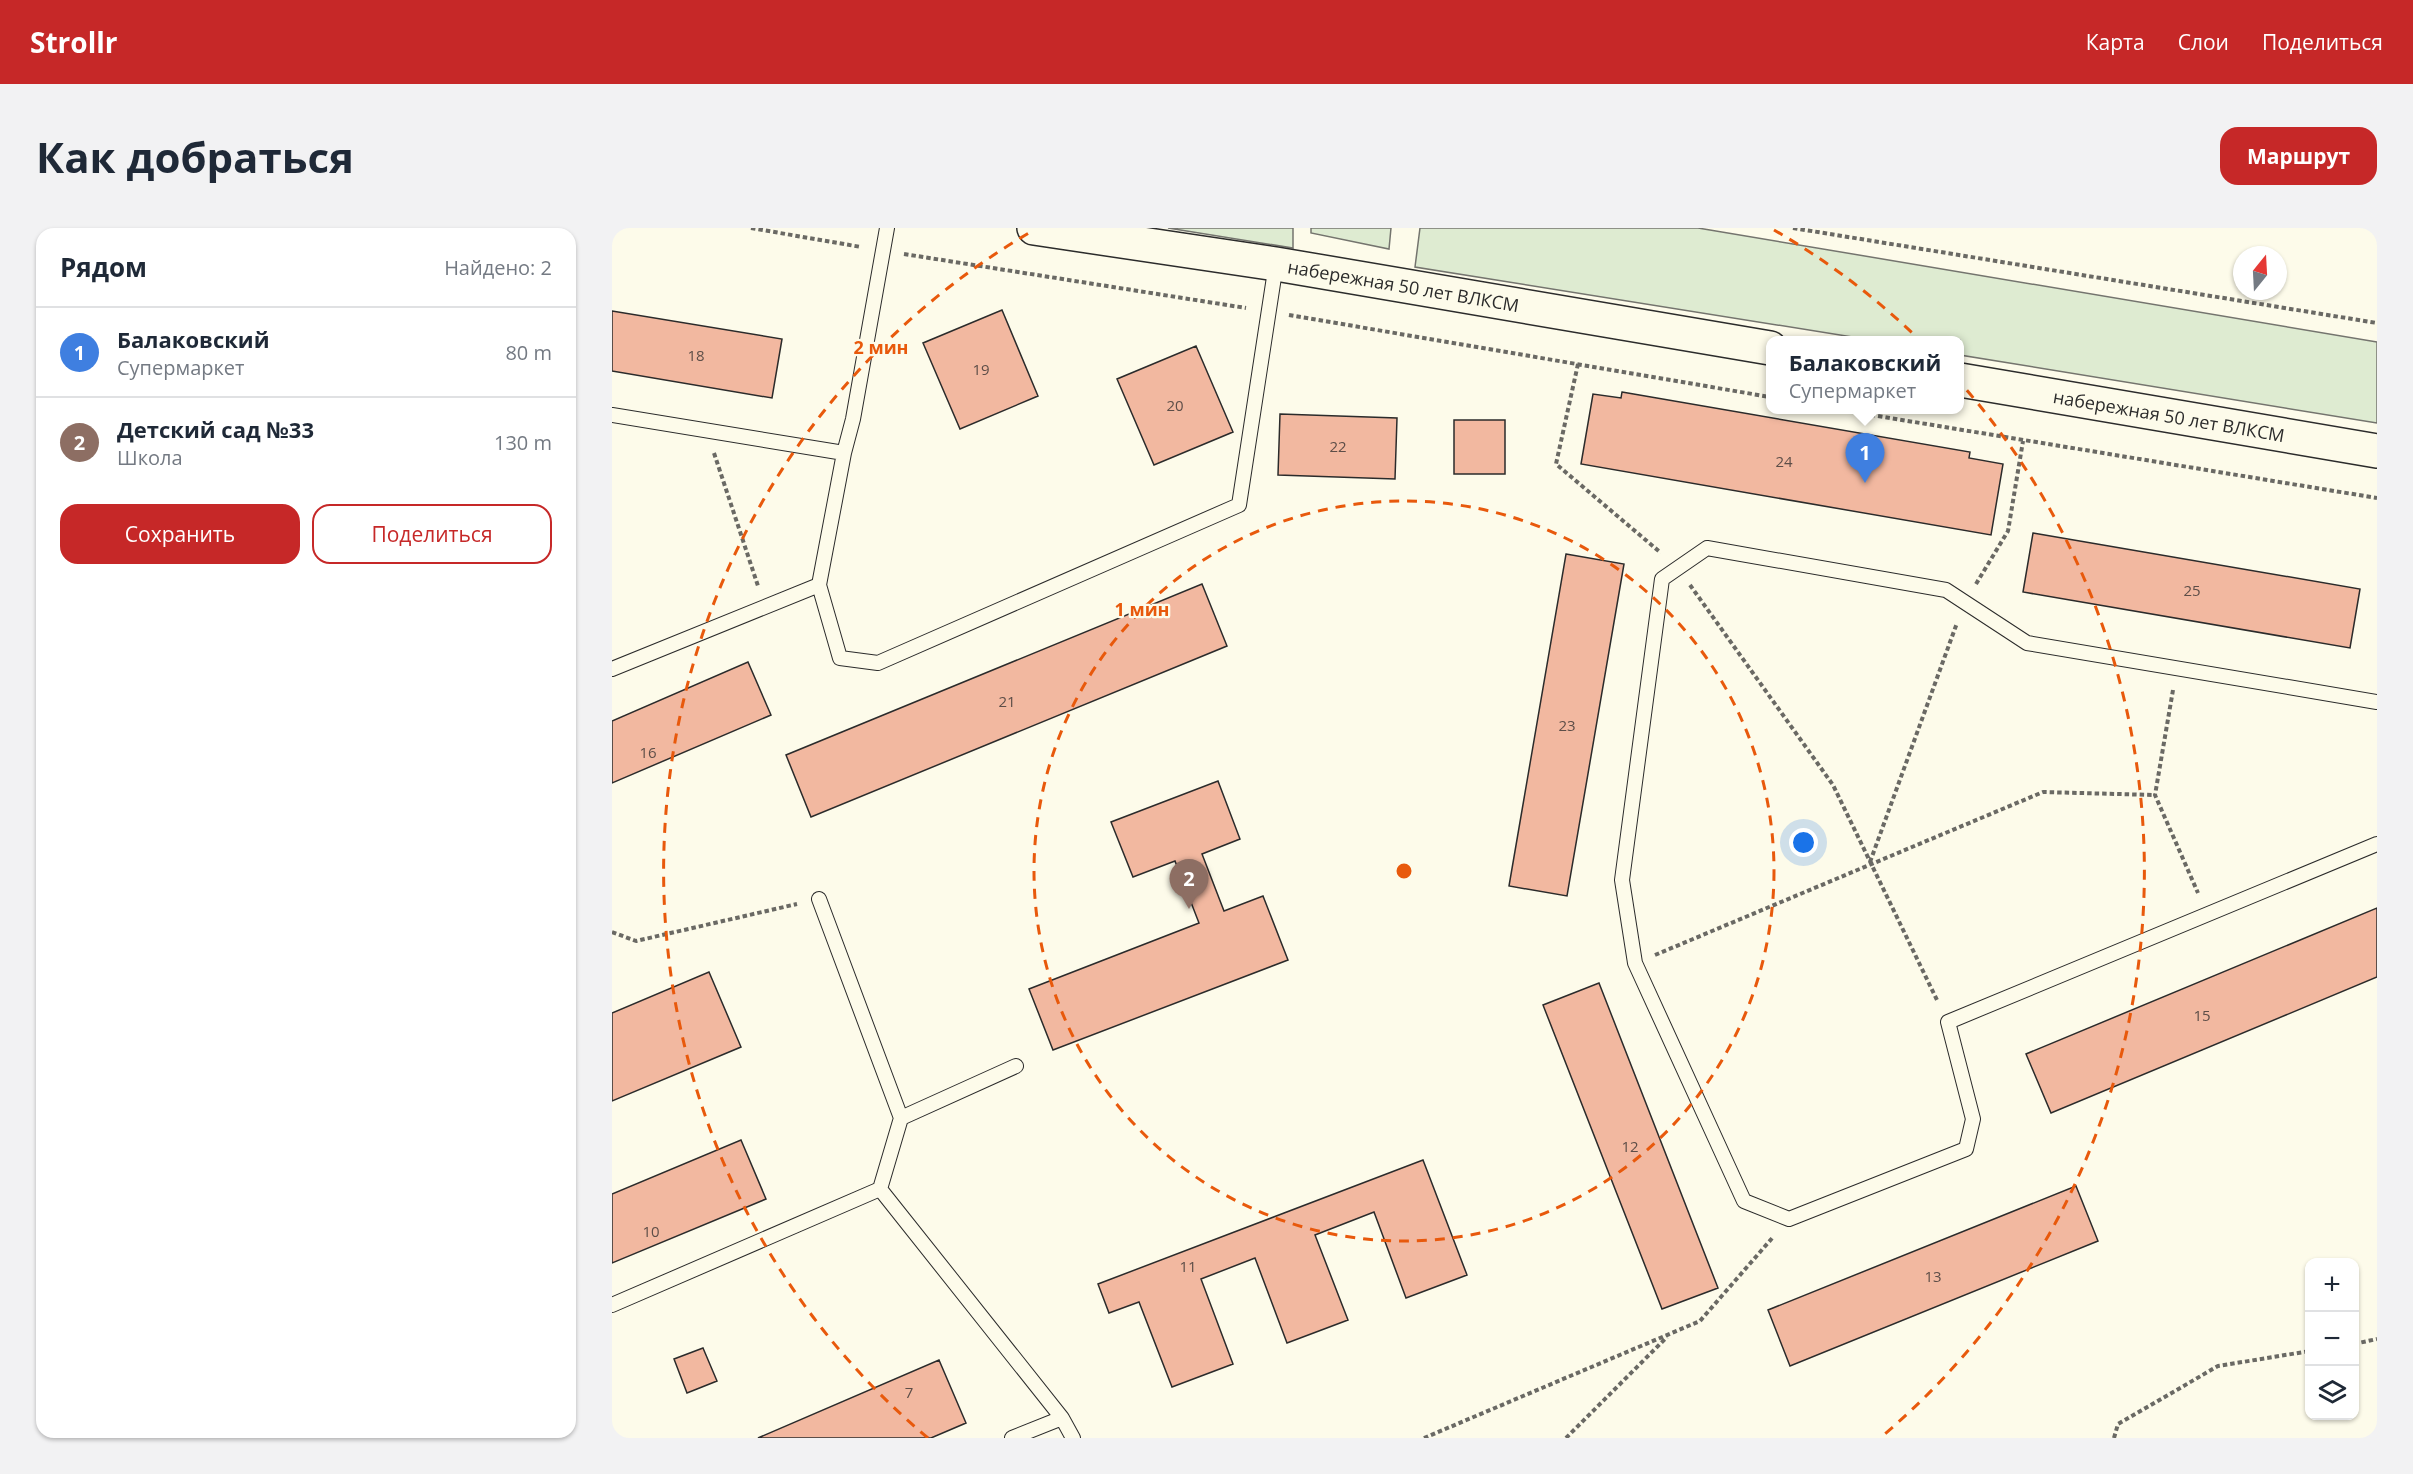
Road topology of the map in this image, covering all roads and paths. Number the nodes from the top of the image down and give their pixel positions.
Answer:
1 (886, 228) edge
2 (1034, 228) edge
3 (1793, 228) edge
4 (1276, 264) junction
5 (2377, 323) edge
6 (1766, 347) edge
7 (1578, 364) dead end
8 (1964, 381) edge
9 (1864, 414) edge
10 (612, 415) edge
11 (706, 430) junction
12 (2023, 441) junction
13 (2377, 451) edge
14 (844, 453) junction
15 (2377, 498) edge
16 (1678, 568) junction
17 (819, 585) junction
18 (1965, 602) junction
19 (765, 606) junction
20 (2177, 668) junction
21 (612, 669) edge
22 (2377, 702) edge
23 (2155, 795) junction
24 (2377, 844) edge
25 (1870, 862) junction
26 (819, 899) joint
27 (2208, 915) junction
28 (612, 932) edge
29 (1635, 963) junction
30 (1948, 1022) junction
31 (1016, 1066) dead end
32 (901, 1119) junction
33 (880, 1189) junction
34 (1789, 1219) junction
35 (612, 1305) edge
36 (1671, 1334) junction
37 (2377, 1339) edge
38 (2359, 1343) edge
39 (2305, 1352) edge
40 (1062, 1418) junction
41 (1011, 1438) edge
42 (1073, 1438) edge
43 (1424, 1438) edge
44 (1566, 1438) edge
45 (2114, 1438) edge

1 - 14 lane
2 - 4 street, набережная 50 лет ВЛКСМ
3 - 5 path
4 - 6 street, набережная 50 лет ВЛКСМ
4 - 17 lane
7 - 16 path
8 - 13 street, набережная 50 лет ВЛКСМ
9 - 12 path
10 - 11 lane
11 - 14 lane
11 - 19 path
12 - 15 path
12 - 18 path
14 - 17 lane
16 - 18 lane
16 - 25 path
16 - 29 lane
17 - 19 lane
18 - 20 lane
18 - 25 path
19 - 21 lane
20 - 22 lane
20 - 23 path
23 - 25 path
23 - 27 path
24 - 27 lane
25 - 29 path
25 - 30 path
26 - 28 path
26 - 32 lane
27 - 30 lane
29 - 34 lane
30 - 34 lane
31 - 32 lane
32 - 33 lane
33 - 35 lane
33 - 40 lane
34 - 36 path
36 - 43 path
36 - 44 path
37 - 38 path
39 - 45 path
40 - 41 lane
40 - 42 lane

